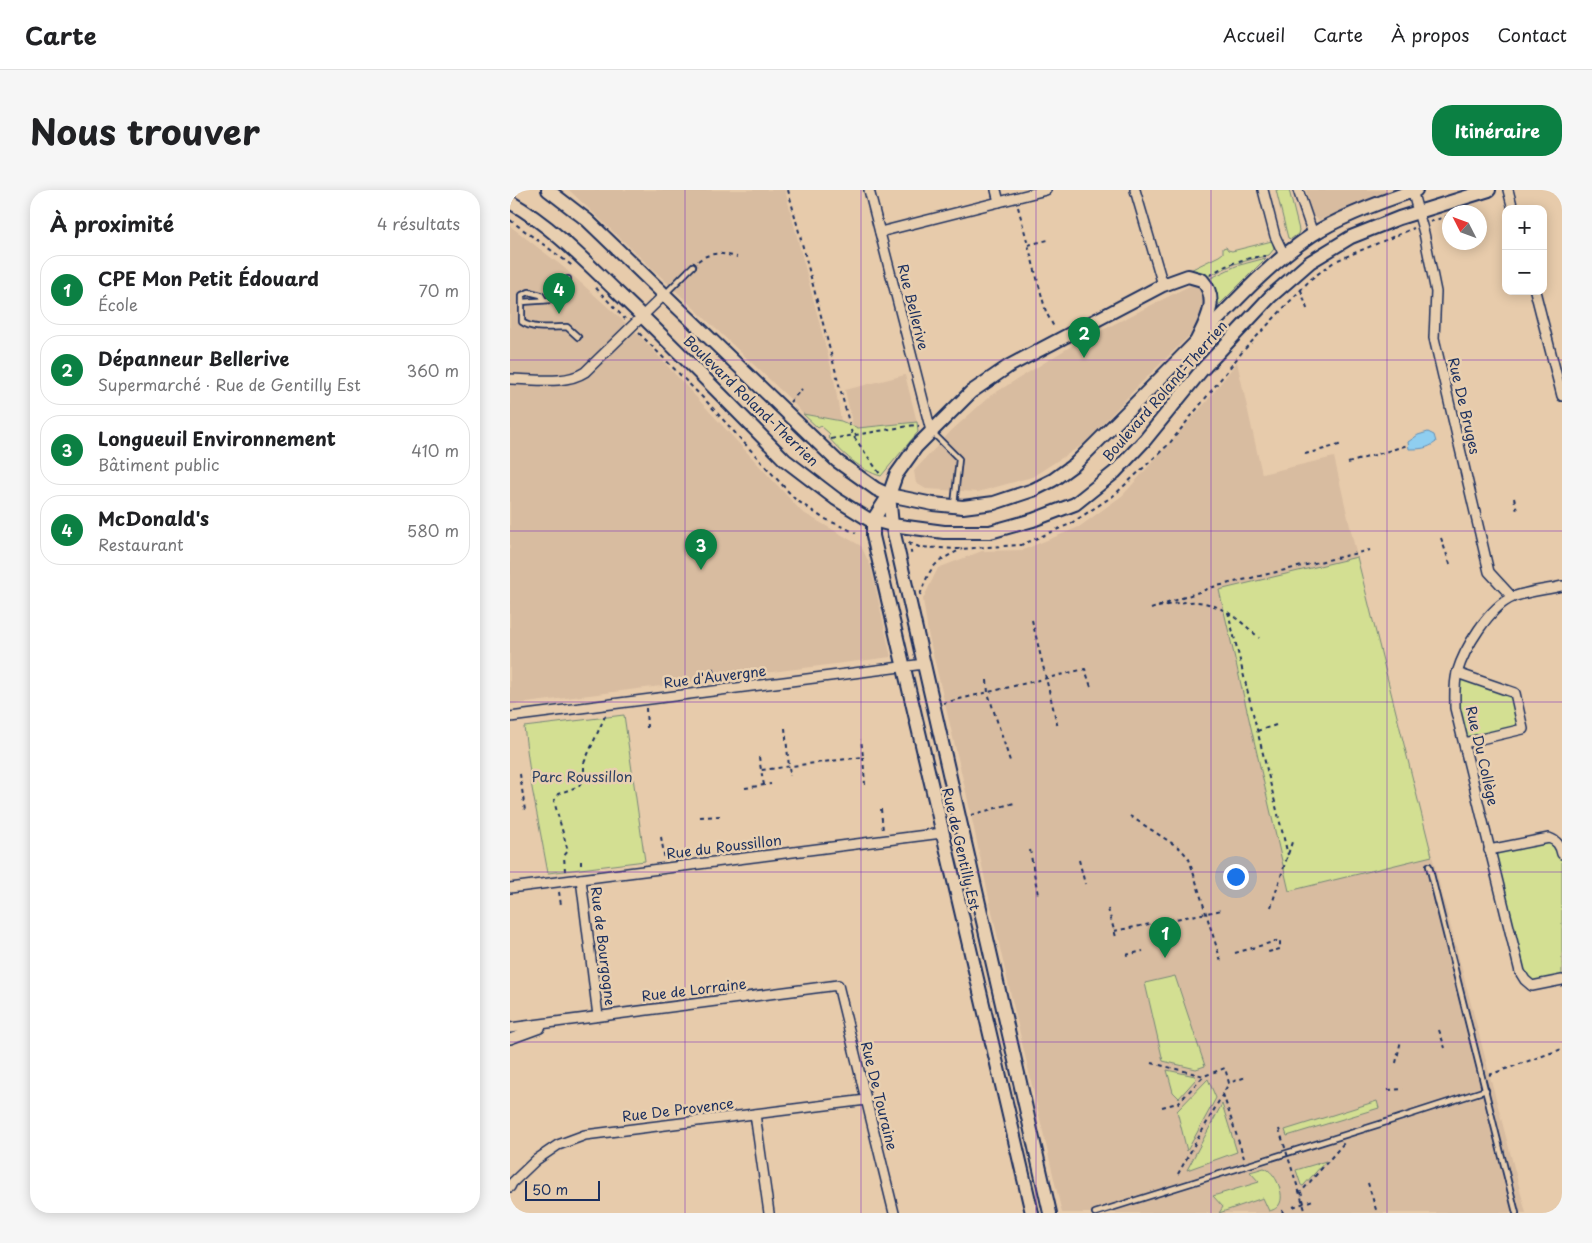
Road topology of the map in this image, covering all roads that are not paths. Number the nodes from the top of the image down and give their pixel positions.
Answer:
1 (548, 190) edge
2 (869, 190) edge
3 (996, 190) edge
4 (1046, 190) edge
5 (1135, 190) edge
6 (1263, 190) edge
7 (1298, 190) edge
8 (1413, 190) edge
9 (1489, 190) edge
10 (1508, 190) edge
11 (510, 202) edge
12 (999, 202) junction
13 (1512, 205) edge
14 (1418, 212) junction
15 (880, 232) junction
16 (1313, 234) junction
17 (1284, 255) junction
18 (693, 266) road end
19 (568, 279) dead end
20 (1163, 284) junction
21 (664, 294) junction
22 (1536, 295) edge
23 (544, 300) junction
24 (522, 302) junction
25 (642, 315) junction
26 (578, 336) dead end
27 (1196, 342) junction
28 (510, 379) edge
29 (1562, 396) edge
30 (931, 431) junction
31 (889, 494) junction
32 (954, 506) junction
33 (873, 520) junction
34 (892, 525) junction
35 (1562, 586) edge
36 (1512, 597) junction
37 (924, 664) junction
38 (904, 666) junction
39 (1457, 673) junction
40 (510, 717) edge
41 (1464, 743) junction
42 (942, 833) junction
43 (1489, 850) junction
44 (1562, 854) edge
45 (1429, 866) dead end
46 (581, 879) junction
47 (510, 888) edge
48 (1562, 980) edge
49 (838, 985) joint
50 (598, 1016) junction
51 (554, 1022) junction
52 (510, 1028) edge
53 (510, 1039) edge
54 (1486, 1090) junction
55 (866, 1100) junction
56 (756, 1114) junction
57 (510, 1187) edge
58 (769, 1213) edge
59 (894, 1213) edge
60 (1032, 1213) edge
61 (1050, 1213) edge
62 (1096, 1213) edge
63 (1516, 1213) edge

1 - 21 main road, Boulevard Roland-Therrien
2 - 15 street, Rue Bellerive
3 - 12 street
4 - 12 street
5 - 20 street
6 - 17 street
7 - 16 street
8 - 14 street, Rue De Bruges
8 - 16 main road, Boulevard Roland-Therrien
9 - 14 main road, Boulevard Roland-Therrien
10 - 13 street
11 - 25 main road, Boulevard Roland-Therrien
12 - 15 street
14 - 34 main road, Boulevard Roland-Therrien
14 - 36 street, Rue De Bruges
15 - 30 street, Rue Bellerive
16 - 17 main road, Boulevard Roland-Therrien
17 - 27 main road, Boulevard Roland-Therrien
18 - 21 lane
19 - 23 lane
20 - 27 main road, Rue de Gentilly Est
20 - 30 main road, Rue de Gentilly Est
21 - 25 street
21 - 31 main road, Boulevard Roland-Therrien
22 - 29 street
23 - 24 lane
23 - 24 lane
24 - 26 lane
25 - 28 street
25 - 33 main road, Boulevard Roland-Therrien
27 - 32 main road, Boulevard Roland-Therrien
30 - 31 main road, Rue de Gentilly Est
30 - 32 lane
31 - 32 main road, Boulevard Roland-Therrien
31 - 33 main road, Rue de Gentilly Est
31 - 34 main road, Rue de Gentilly Est
33 - 34 main road, Boulevard Roland-Therrien
33 - 38 main road, Rue de Gentilly Est
34 - 37 main road, Rue de Gentilly Est
35 - 36 street
36 - 39 street, Rue Du Collège
37 - 38 street, Rue d'Auvergne
37 - 61 main road, Rue de Gentilly Est
38 - 40 street, Rue d'Auvergne
38 - 42 main road, Rue de Gentilly Est
39 - 41 street, Rue Du Collège
39 - 41 street
41 - 43 street, Rue Du Collège
42 - 46 street, Rue du Roussillon
42 - 60 main road, Rue de Gentilly Est
43 - 44 street
43 - 48 street, Rue Du Collège
45 - 54 lane
46 - 47 street, Rue du Roussillon
46 - 50 street, Rue de Bourgogne
49 - 50 street, Rue de Lorraine
49 - 55 street, Rue De Touraine
50 - 51 street, Rue de Lorraine
51 - 52 street, Rue de Lorraine
51 - 53 street, Rue de Lorraine
54 - 62 lane
54 - 63 lane
55 - 56 street, Rue De Provence
55 - 59 street, Rue De Touraine
56 - 57 street, Rue De Provence
56 - 58 street

